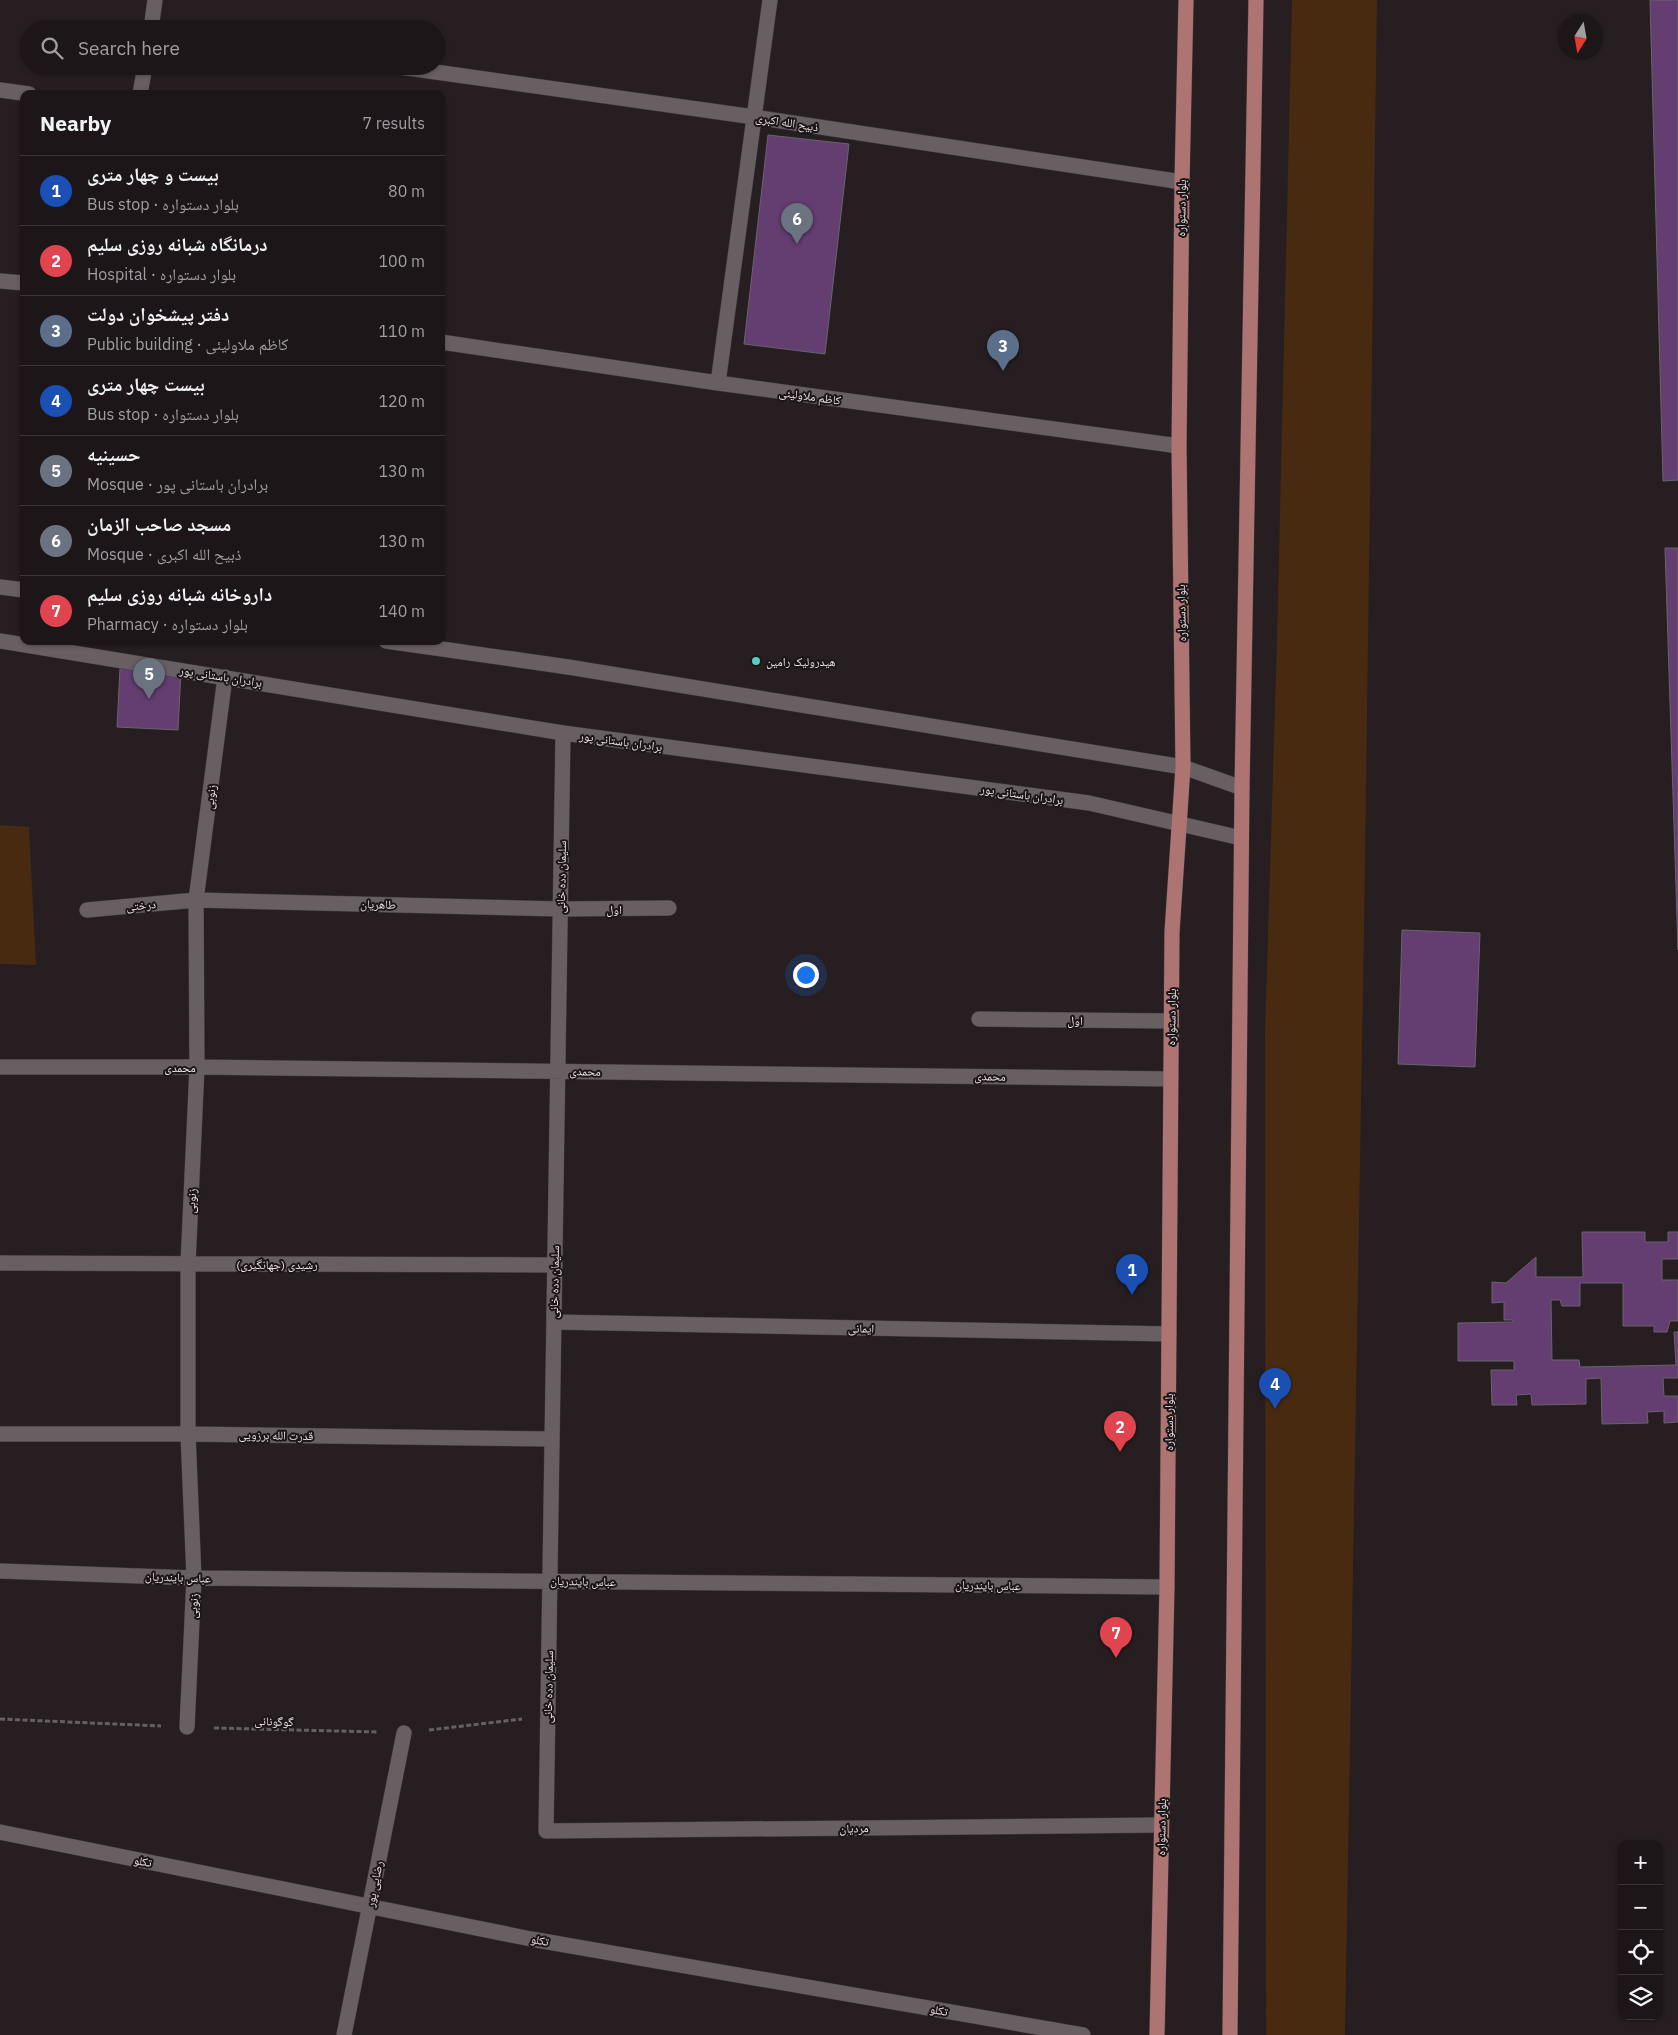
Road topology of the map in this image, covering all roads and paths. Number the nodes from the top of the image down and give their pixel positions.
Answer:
1 (155, 0) edge
2 (770, 0) edge
3 (1186, 0) edge
4 (1256, 0) edge
5 (152, 20) edge
6 (445, 73) edge
7 (143, 75) edge
8 (0, 90) edge
9 (141, 90) edge
10 (20, 93) edge
11 (754, 117) junction
12 (1182, 182) junction
13 (0, 281) edge
14 (20, 283) edge
15 (445, 343) edge
16 (718, 383) junction
17 (1179, 446) junction
18 (0, 587) edge
19 (20, 590) edge
20 (0, 642) edge
21 (414, 645) edge
22 (225, 677) junction
23 (563, 733) junction
24 (1183, 767) junction
25 (1242, 788) junction
26 (1179, 825) junction
27 (1242, 838) junction
28 (196, 900) junction
29 (669, 908) dead end
30 (560, 909) junction
31 (86, 910) dead end
32 (979, 1019) dead end
33 (1171, 1021) junction
34 (0, 1067) edge
35 (197, 1067) junction
36 (558, 1071) junction
37 (1170, 1078) junction
38 (0, 1263) edge
39 (188, 1264) junction
40 (554, 1265) junction
41 (554, 1322) junction
42 (1169, 1334) junction
43 (0, 1434) edge
44 (188, 1434) junction
45 (552, 1439) junction
46 (0, 1571) edge
47 (194, 1578) junction
48 (550, 1581) junction
49 (1167, 1587) junction
50 (548, 1716) junction
51 (0, 1719) edge
52 (187, 1727) junction
53 (404, 1733) junction
54 (1161, 1825) junction
55 (546, 1831) joint
56 (0, 1832) edge
57 (370, 1906) junction
58 (344, 2035) edge
59 (1083, 2035) edge
60 (1157, 2035) edge
61 (1230, 2035) edge

1 - 5 street
2 - 11 street
3 - 12 main road, بلوار دستواره
4 - 25 main road
6 - 11 street, ذبیح الله اکبری
7 - 9 street
8 - 10 street
11 - 12 street, ذبیح الله اکبری
11 - 16 street
12 - 17 main road, بلوار دستواره
13 - 14 street
15 - 16 street, کاظم ملاولیئی
16 - 17 street, کاظم ملاولیئی
17 - 24 main road, بلوار دستواره
18 - 19 street
20 - 22 street, برادران باستانی پور
21 - 24 street
22 - 23 street, برادران باستانی پور
22 - 28 street, زنوبی
23 - 26 street, برادران باستانی پور
23 - 30 street, سلیمان دده خانی
24 - 25 street
24 - 26 main road, بلوار دستواره
25 - 27 main road
26 - 27 street, برادران باستانی پور
26 - 33 main road, بلوار دستواره
27 - 61 main road
28 - 30 street, طاهریان
28 - 31 street, درختی
28 - 35 street, زنوبی
29 - 30 street, اول
30 - 36 street, سلیمان دده خانی
32 - 33 street, اول
33 - 37 main road, بلوار دستواره
34 - 35 street, محمدی
35 - 36 street, محمدی
35 - 39 street, زنوبی
36 - 37 street, محمدی
36 - 40 street, سلیمان دده خانی
37 - 42 main road, بلوار دستواره
38 - 39 street, رشیدی (جهانگیری)
39 - 40 street, رشیدی (جهانگیری)
39 - 44 street, زنوبی
40 - 41 street, سلیمان دده خانی
41 - 42 street, ایمانی
41 - 45 street, سلیمان دده خانی
42 - 49 main road, بلوار دستواره
43 - 44 street, قدرت الله برزویی
44 - 45 street, قدرت الله برزویی
44 - 47 street, زنوبی
45 - 48 street, سلیمان دده خانی
46 - 47 street, عباس بایندریان
47 - 48 street, عباس بایندریان
47 - 52 street, زنوبی
48 - 49 street, عباس بایندریان
48 - 50 street, سلیمان دده خانی
49 - 54 main road, بلوار دستواره
50 - 53 path, گوگونانی
50 - 55 street, سلیمان دده خانی
51 - 52 path, گوگونانی
52 - 53 path, گوگونانی
53 - 57 street, رضایی پور
54 - 55 street, مردیان
54 - 60 main road, بلوار دستواره
56 - 57 street, تکلو
57 - 58 street, رضایی پور
57 - 59 street, تکلو

